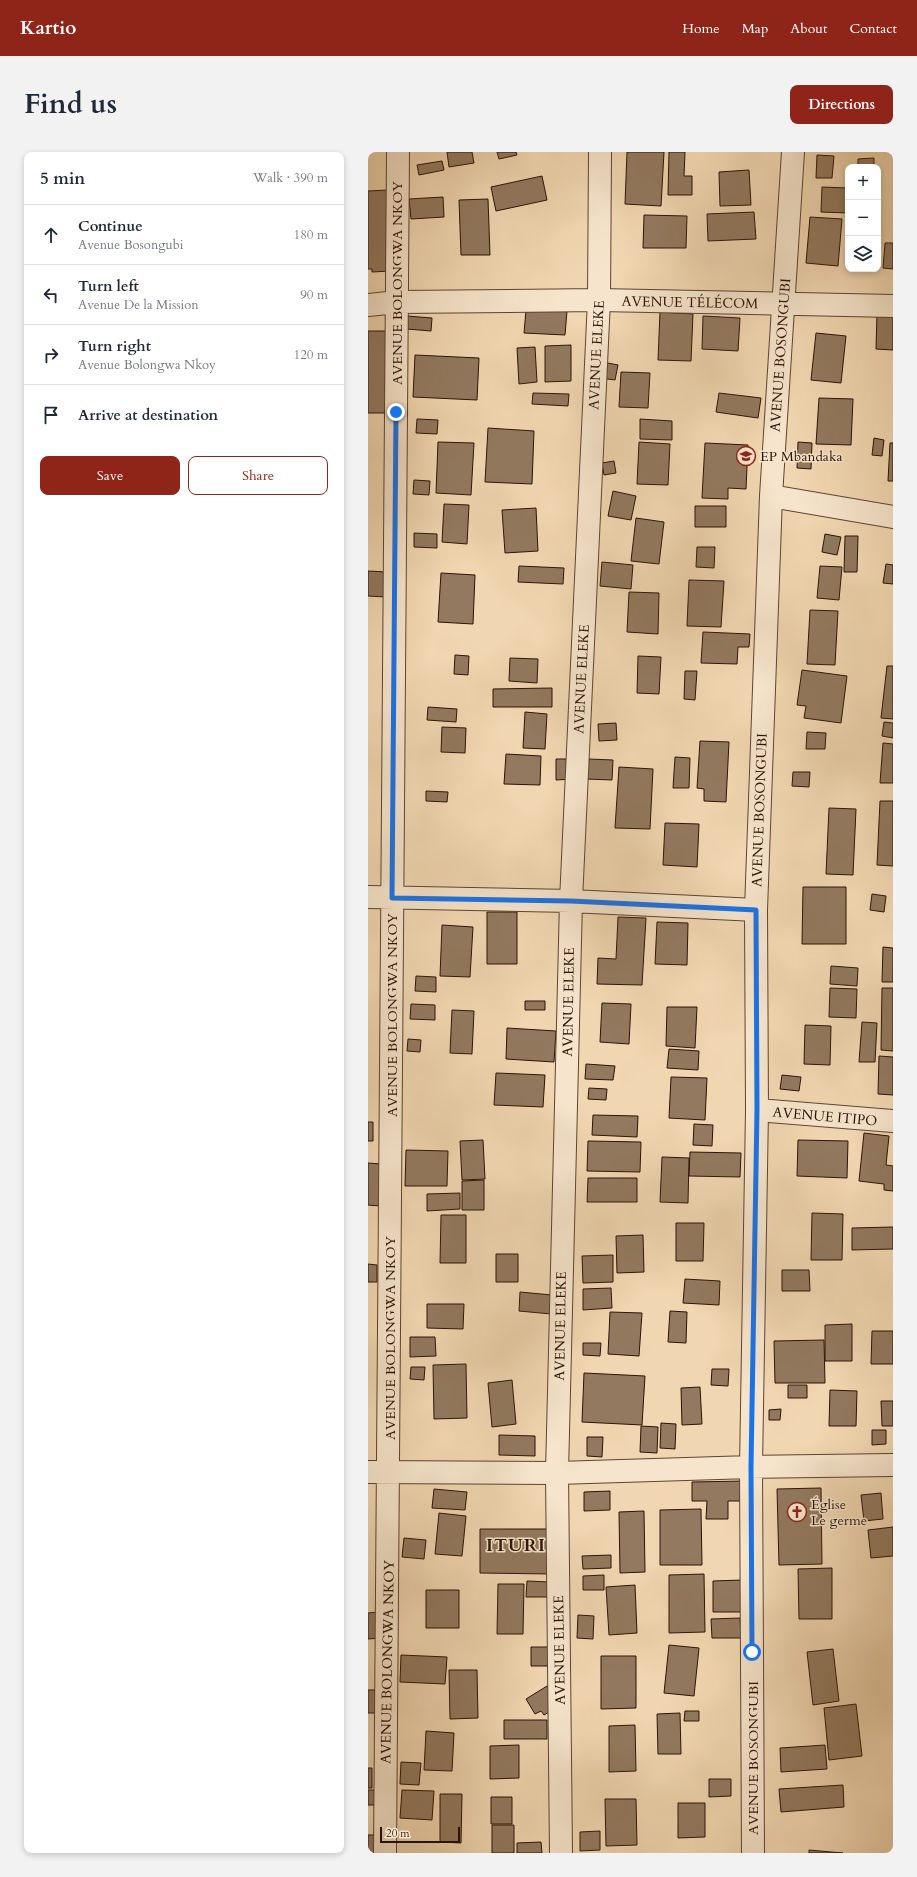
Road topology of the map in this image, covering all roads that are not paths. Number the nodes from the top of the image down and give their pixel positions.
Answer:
1 (398, 152) edge
2 (600, 152) edge
3 (793, 152) edge
4 (599, 300) junction
5 (398, 302) junction
6 (783, 304) junction
7 (368, 305) edge
8 (893, 306) edge
9 (771, 496) junction
10 (893, 517) edge
11 (368, 897) edge
12 (392, 898) junction
13 (571, 901) junction
14 (756, 910) junction
15 (757, 1110) junction
16 (893, 1121) edge
17 (893, 1465) edge
18 (751, 1467) junction
19 (379, 1472) edge
20 (557, 1473) junction
21 (385, 1853) edge
22 (561, 1853) edge
23 (753, 1853) edge

1 - 5 street, AVENUE BOLONGWA NKOY
2 - 4 street, AVENUE ELEKE
3 - 6 street, AVENUE BOSONGUBI
4 - 5 street, AVENUE TÉLÉCOM
4 - 6 street, AVENUE TÉLÉCOM
4 - 13 street, AVENUE ELEKE
5 - 7 street, AVENUE TÉLÉCOM
5 - 12 street, AVENUE BOLONGWA NKOY
6 - 8 street, AVENUE TÉLÉCOM
6 - 9 street, AVENUE BOSONGUBI
9 - 10 street
9 - 14 street, AVENUE BOSONGUBI
11 - 12 street
12 - 13 street
12 - 19 street, AVENUE BOLONGWA NKOY
13 - 14 street
13 - 20 street, AVENUE ELEKE
14 - 15 street, AVENUE BOSONGUBI
15 - 16 street, AVENUE ITIPO
15 - 18 street, AVENUE BOSONGUBI
17 - 18 street
18 - 20 street
18 - 23 street, AVENUE BOSONGUBI
19 - 20 street
19 - 21 street, AVENUE BOLONGWA NKOY
20 - 22 street, AVENUE ELEKE

